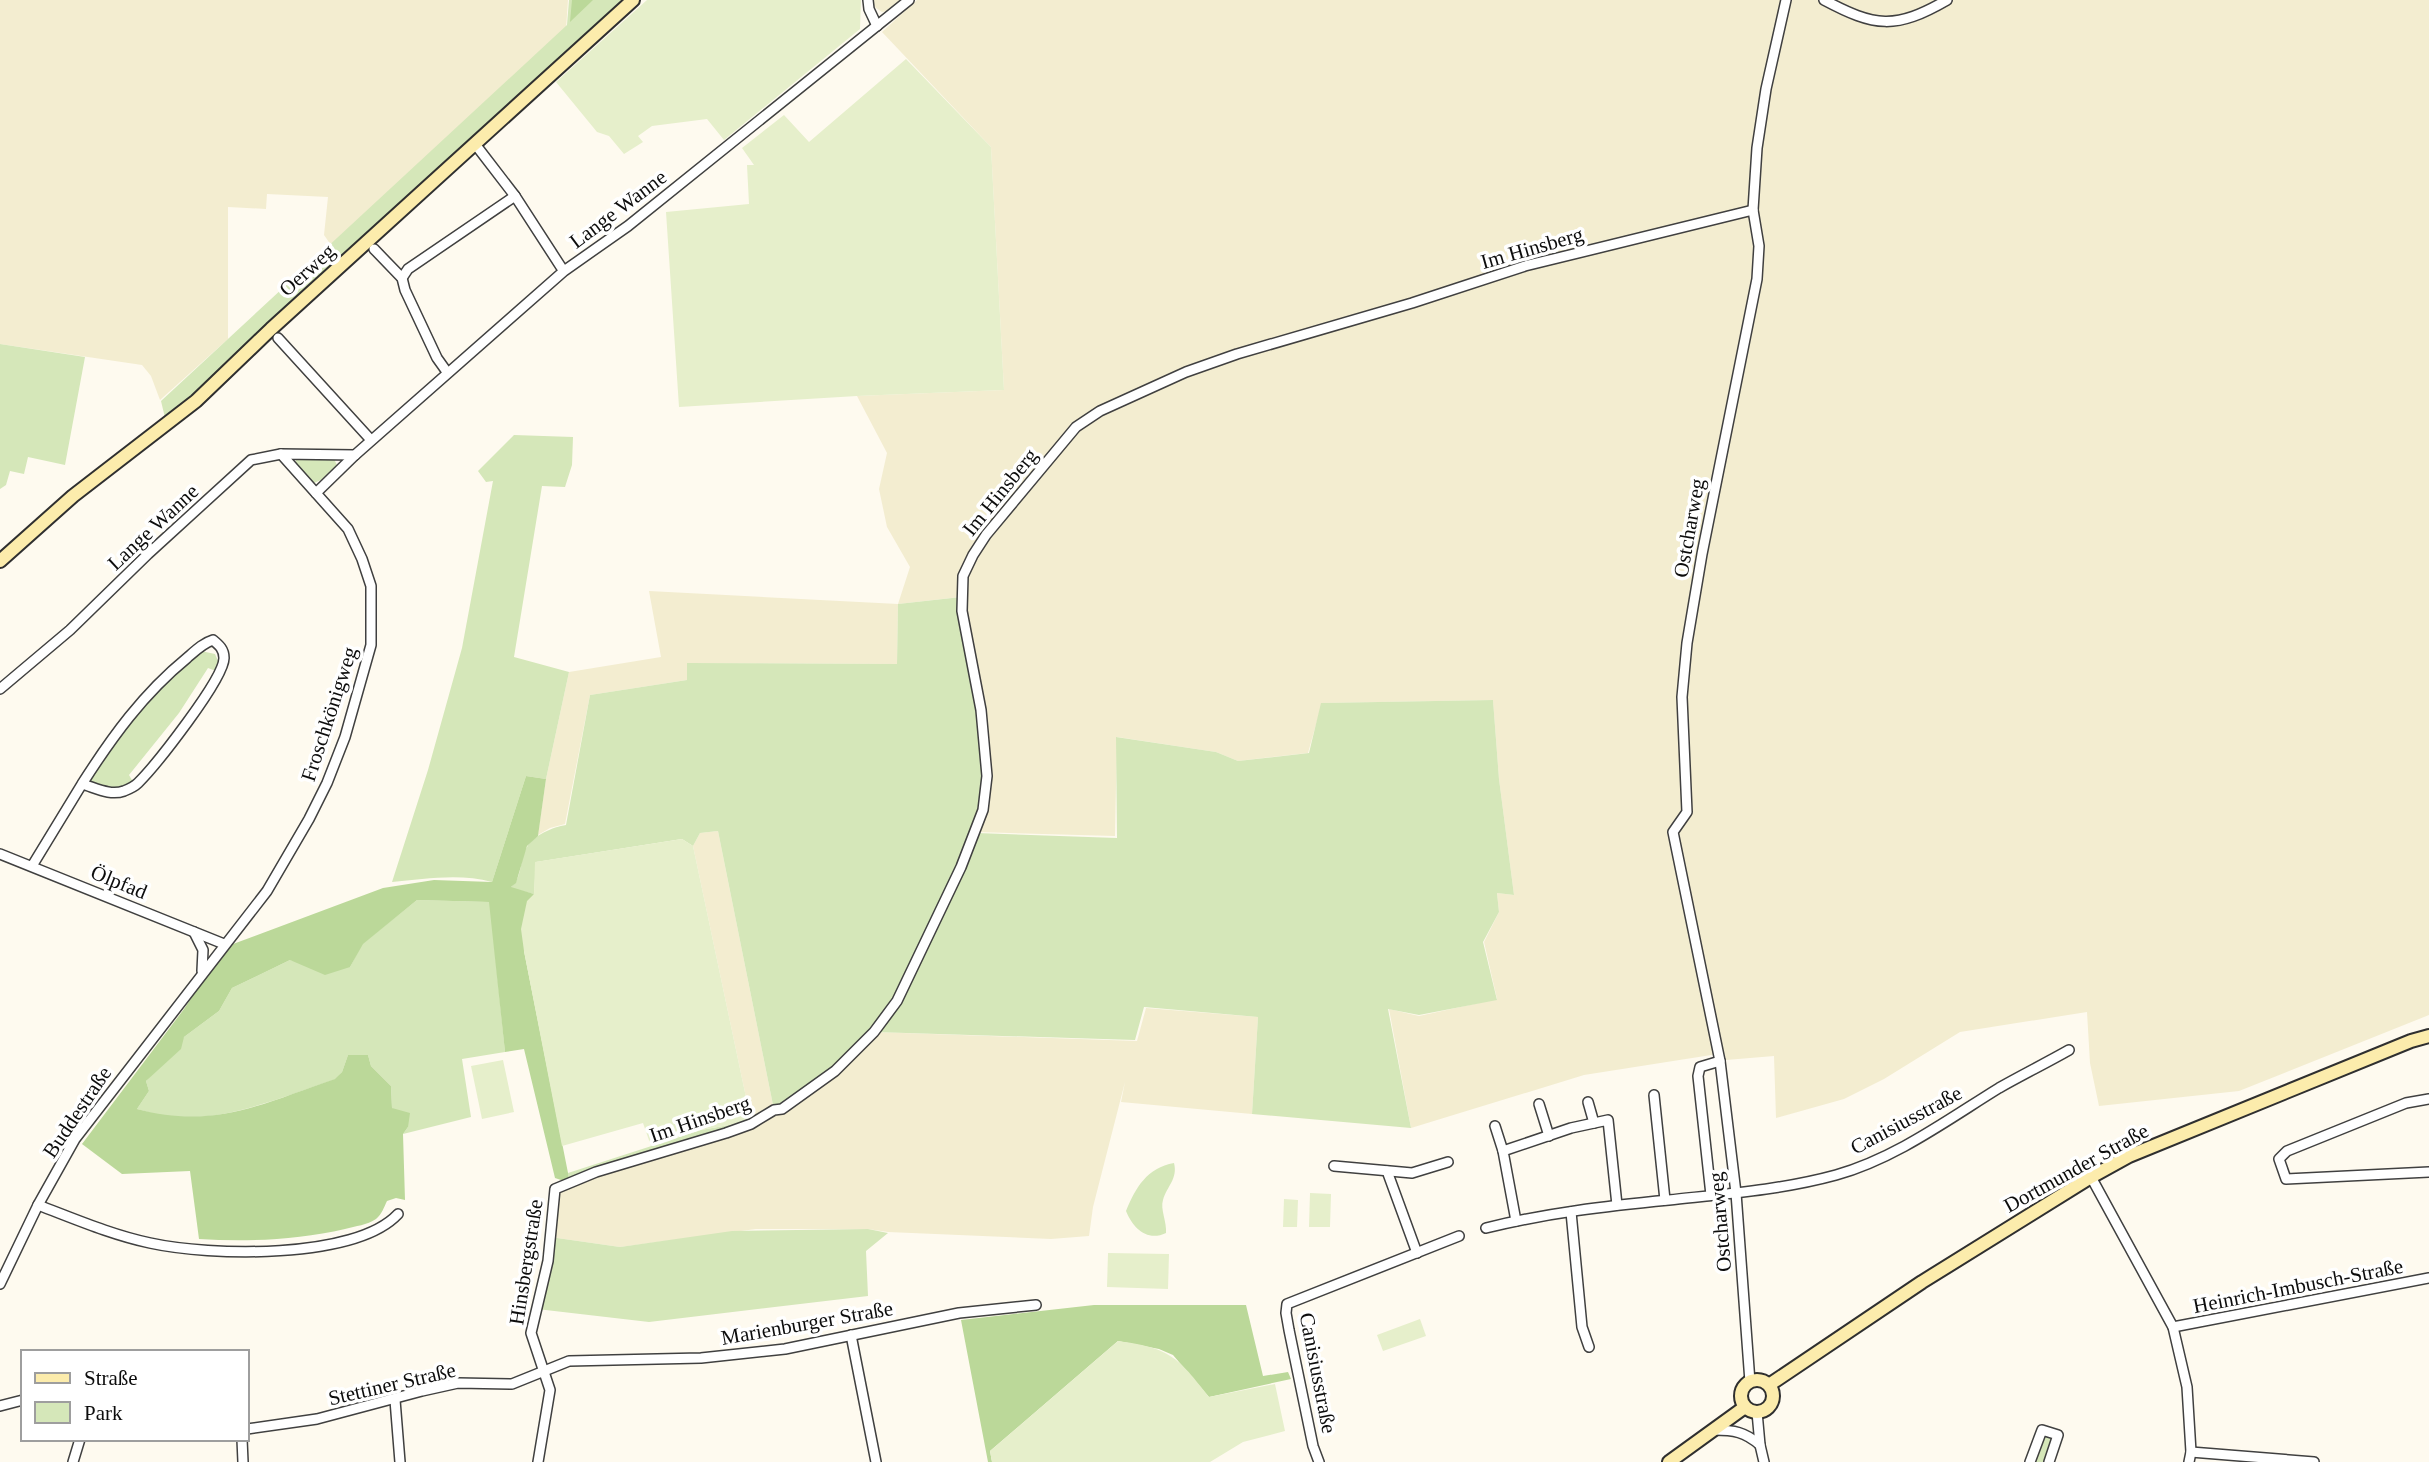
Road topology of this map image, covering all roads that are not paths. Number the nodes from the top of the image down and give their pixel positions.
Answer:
1 (633, 0) edge
2 (868, 0) edge
3 (909, 0) edge
4 (1786, 0) edge
5 (1824, 0) edge
6 (1947, 0) edge
7 (877, 26) junction
8 (475, 144) junction
9 (515, 196) junction
10 (1753, 211) junction
11 (374, 249) dead end
12 (561, 267) dead end
13 (402, 278) junction
14 (278, 338) dead end
15 (447, 372) junction
16 (371, 440) junction
17 (281, 454) junction
18 (355, 454) junction
19 (316, 493) junction
20 (0, 561) edge
21 (0, 690) edge
22 (82, 784) junction
23 (0, 854) edge
24 (32, 866) junction
25 (194, 932) junction
26 (224, 944) junction
27 (202, 973) junction
28 (2429, 1036) edge
29 (2069, 1050) dead end
30 (1720, 1060) junction
31 (1654, 1095) dead end
32 (2429, 1099) edge
33 (1588, 1102) dead end
34 (1539, 1104) dead end
35 (1594, 1123) junction
36 (1495, 1126) dead end
37 (1549, 1136) junction
38 (1503, 1151) junction
39 (1448, 1162) dead end
40 (1334, 1166) dead end
41 (1387, 1171) junction
42 (2429, 1172) edge
43 (2091, 1177) junction
44 (555, 1189) joint
45 (1736, 1193) junction
46 (1711, 1195) junction
47 (1665, 1200) junction
48 (38, 1205) junction
49 (1616, 1205) junction
50 (1572, 1212) junction
51 (398, 1214) dead end
52 (1516, 1221) junction
53 (1486, 1228) dead end
54 (1459, 1236) dead end
55 (1417, 1253) junction
56 (2429, 1278) edge
57 (0, 1284) edge
58 (1036, 1305) dead end
59 (2173, 1327) junction
60 (851, 1335) junction
61 (1589, 1347) dead end
62 (544, 1372) junction
63 (1750, 1382) junction
64 (1769, 1385) junction
65 (395, 1400) junction
66 (21, 1401) edge
67 (0, 1406) edge
68 (1751, 1410) junction
69 (248, 1429) edge
70 (1711, 1430) junction
71 (79, 1441) edge
72 (242, 1441) edge
73 (1760, 1445) junction
74 (2191, 1452) junction
75 (73, 1462) edge
76 (243, 1462) edge
77 (400, 1462) edge
78 (538, 1462) edge
79 (876, 1462) edge
80 (1319, 1462) edge
81 (1669, 1462) edge
82 (1764, 1462) edge
83 (2030, 1462) edge
84 (2049, 1462) edge
85 (2189, 1462) edge
86 (2314, 1462) edge

1 - 8 main road, Oerweg
2 - 7 street
3 - 7 street, Lange Wanne
4 - 10 street, Ostcharweg
5 - 6 street
7 - 15 street, Lange Wanne
8 - 9 street
8 - 20 main road, Oerweg
9 - 12 street
9 - 13 street
10 - 30 street, Ostcharweg
10 - 44 street, Im Hinsberg
11 - 13 street
13 - 15 street
14 - 16 street
15 - 16 street, Lange Wanne
16 - 18 street, Lange Wanne
17 - 18 street, Lange Wanne
17 - 19 street, Froschkönigweg
17 - 21 street, Lange Wanne
18 - 19 street, Lange Wanne
19 - 26 street, Froschkönigweg
22 - 22 street
22 - 24 street
23 - 24 street, Ölpfad
24 - 25 street, Ölpfad
25 - 26 street, Ölpfad
25 - 27 street
26 - 27 street, Buddestraße
27 - 48 street, Buddestraße
28 - 43 main road, Dortmunder Straße
29 - 45 street, Canisiusstraße
30 - 45 street, Ostcharweg
30 - 46 street, Ostcharweg
31 - 47 street
32 - 42 street
33 - 35 street
34 - 37 street
35 - 37 street
35 - 49 street
36 - 38 street
37 - 38 street
38 - 52 street
39 - 41 street
40 - 41 street
41 - 55 street
43 - 59 street
43 - 64 main road, Dortmunder Straße
44 - 62 street, Hinsbergstraße
45 - 46 street, Canisiusstraße
45 - 63 street, Ostcharweg
46 - 47 street, Canisiusstraße
47 - 49 street, Canisiusstraße
48 - 51 street
48 - 57 street, Buddestraße
49 - 50 street, Canisiusstraße
50 - 52 street, Canisiusstraße
50 - 61 street
52 - 53 street, Canisiusstraße
54 - 55 street, Canisiusstraße
55 - 80 street, Canisiusstraße
56 - 59 street, Heinrich-Imbusch-Straße
58 - 60 street, Marienburger Straße
59 - 74 street
60 - 62 street, Marienburger Straße
60 - 79 street
62 - 65 street, Stettiner Straße
62 - 78 street, Hinsbergstraße
63 - 64 main road
63 - 68 main road
64 - 68 main road
65 - 69 street, Stettiner Straße
65 - 77 street
66 - 67 street
68 - 70 main road
68 - 73 street
70 - 73 street
70 - 81 main road
71 - 75 street
72 - 76 street
73 - 82 street
74 - 85 street
74 - 86 street
83 - 84 street

